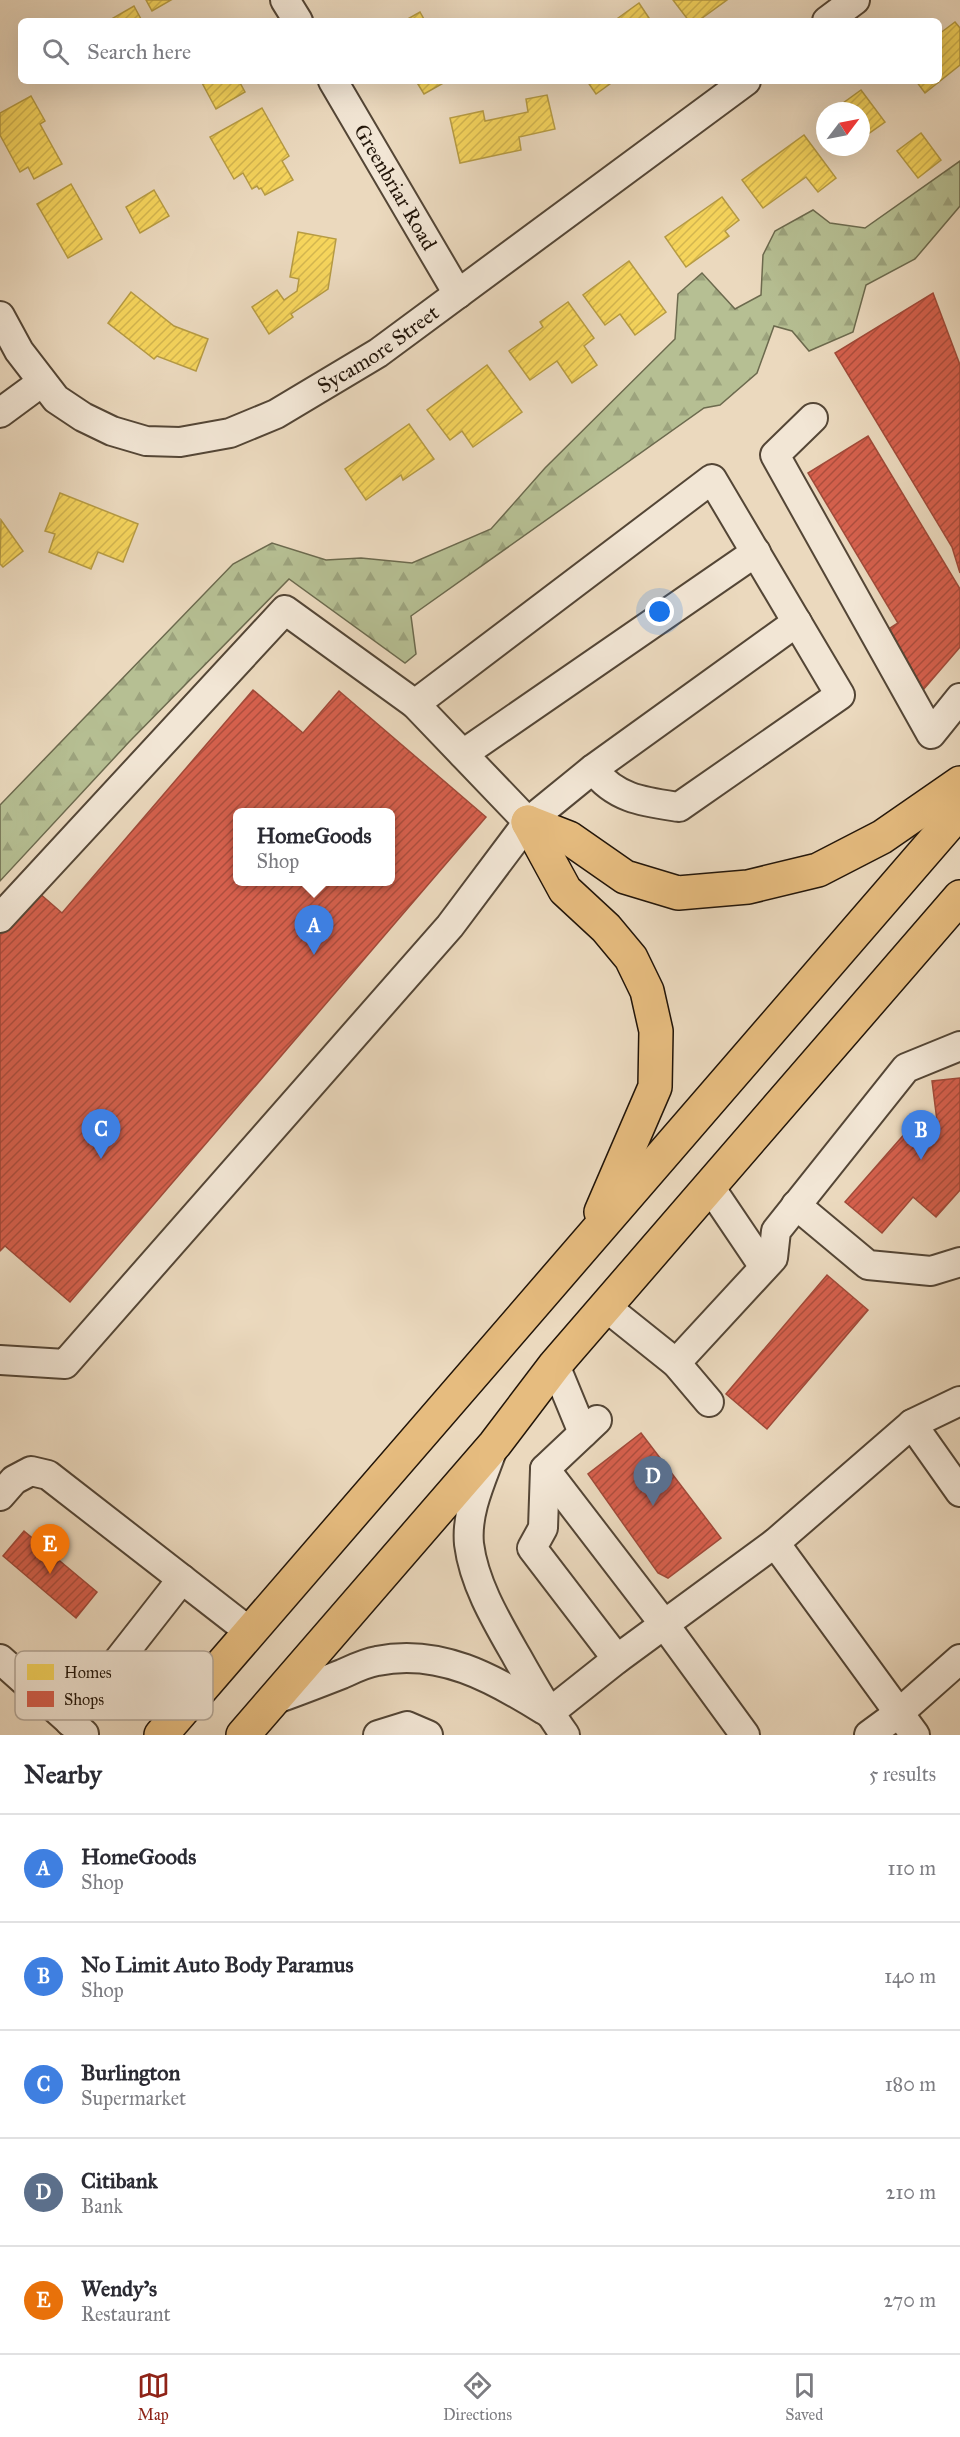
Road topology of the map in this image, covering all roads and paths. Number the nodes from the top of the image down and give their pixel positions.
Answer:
1 (285, 0) edge
2 (855, 0) edge
3 (296, 18) edge
4 (831, 18) edge
5 (335, 84) edge
6 (742, 84) edge
7 (458, 294) junction
8 (0, 316) edge
9 (42, 382) junction
10 (0, 413) edge
11 (813, 418) dead end
12 (756, 552) junction
13 (797, 622) junction
14 (960, 698) edge
15 (415, 704) junction
16 (462, 754) junction
17 (593, 770) junction
18 (960, 783) edge
19 (960, 811) edge
20 (528, 822) junction
21 (960, 897) edge
22 (0, 918) edge
23 (960, 1046) edge
24 (710, 1187) junction
25 (796, 1205) junction
26 (589, 1240) junction
27 (960, 1262) edge
28 (764, 1268) junction
29 (606, 1307) junction
30 (0, 1360) edge
31 (676, 1363) junction
32 (555, 1365) junction
33 (960, 1401) edge
34 (709, 1402) dead end
35 (912, 1424) junction
36 (495, 1444) junction
37 (545, 1469) junction
38 (960, 1492) edge
39 (0, 1496) edge
40 (775, 1543) junction
41 (182, 1579) junction
42 (664, 1624) junction
43 (250, 1632) junction
44 (132, 1651) edge
45 (0, 1659) edge
46 (617, 1659) junction
47 (960, 1659) edge
48 (15, 1672) edge
49 (213, 1675) edge
50 (273, 1700) junction
51 (174, 1720) edge
52 (557, 1724) edge
53 (907, 1724) edge
54 (161, 1735) edge
55 (243, 1735) edge
56 (378, 1735) edge
57 (428, 1735) edge
58 (746, 1735) edge
59 (869, 1735) edge

1 - 3 street
2 - 4 street
5 - 7 street, Greenbriar Road
6 - 7 street, Sycamore Street
7 - 9 street, Sycamore Street
8 - 9 street, Sycamore Street
9 - 10 street
11 - 14 street
12 - 13 street
12 - 15 street
12 - 16 street
13 - 17 street
13 - 17 street
15 - 16 street
15 - 22 street
16 - 20 street
17 - 20 street
18 - 20 highway
19 - 26 highway
20 - 26 highway
20 - 30 street
21 - 24 highway
23 - 25 street
24 - 28 street
24 - 29 highway
25 - 27 street
25 - 28 street
26 - 43 highway
28 - 31 street
29 - 31 street
29 - 32 highway
31 - 34 street
32 - 36 highway
32 - 37 street
33 - 35 street
35 - 38 street
35 - 40 street
36 - 50 highway
36 - 52 street
37 - 42 street
37 - 46 street
39 - 41 street
40 - 42 street
40 - 53 street
41 - 43 street
41 - 44 street
42 - 46 street
42 - 58 street
43 - 49 highway
45 - 48 street
46 - 52 street
47 - 53 street
50 - 52 street
50 - 55 highway
51 - 54 highway
53 - 59 street
56 - 57 street

